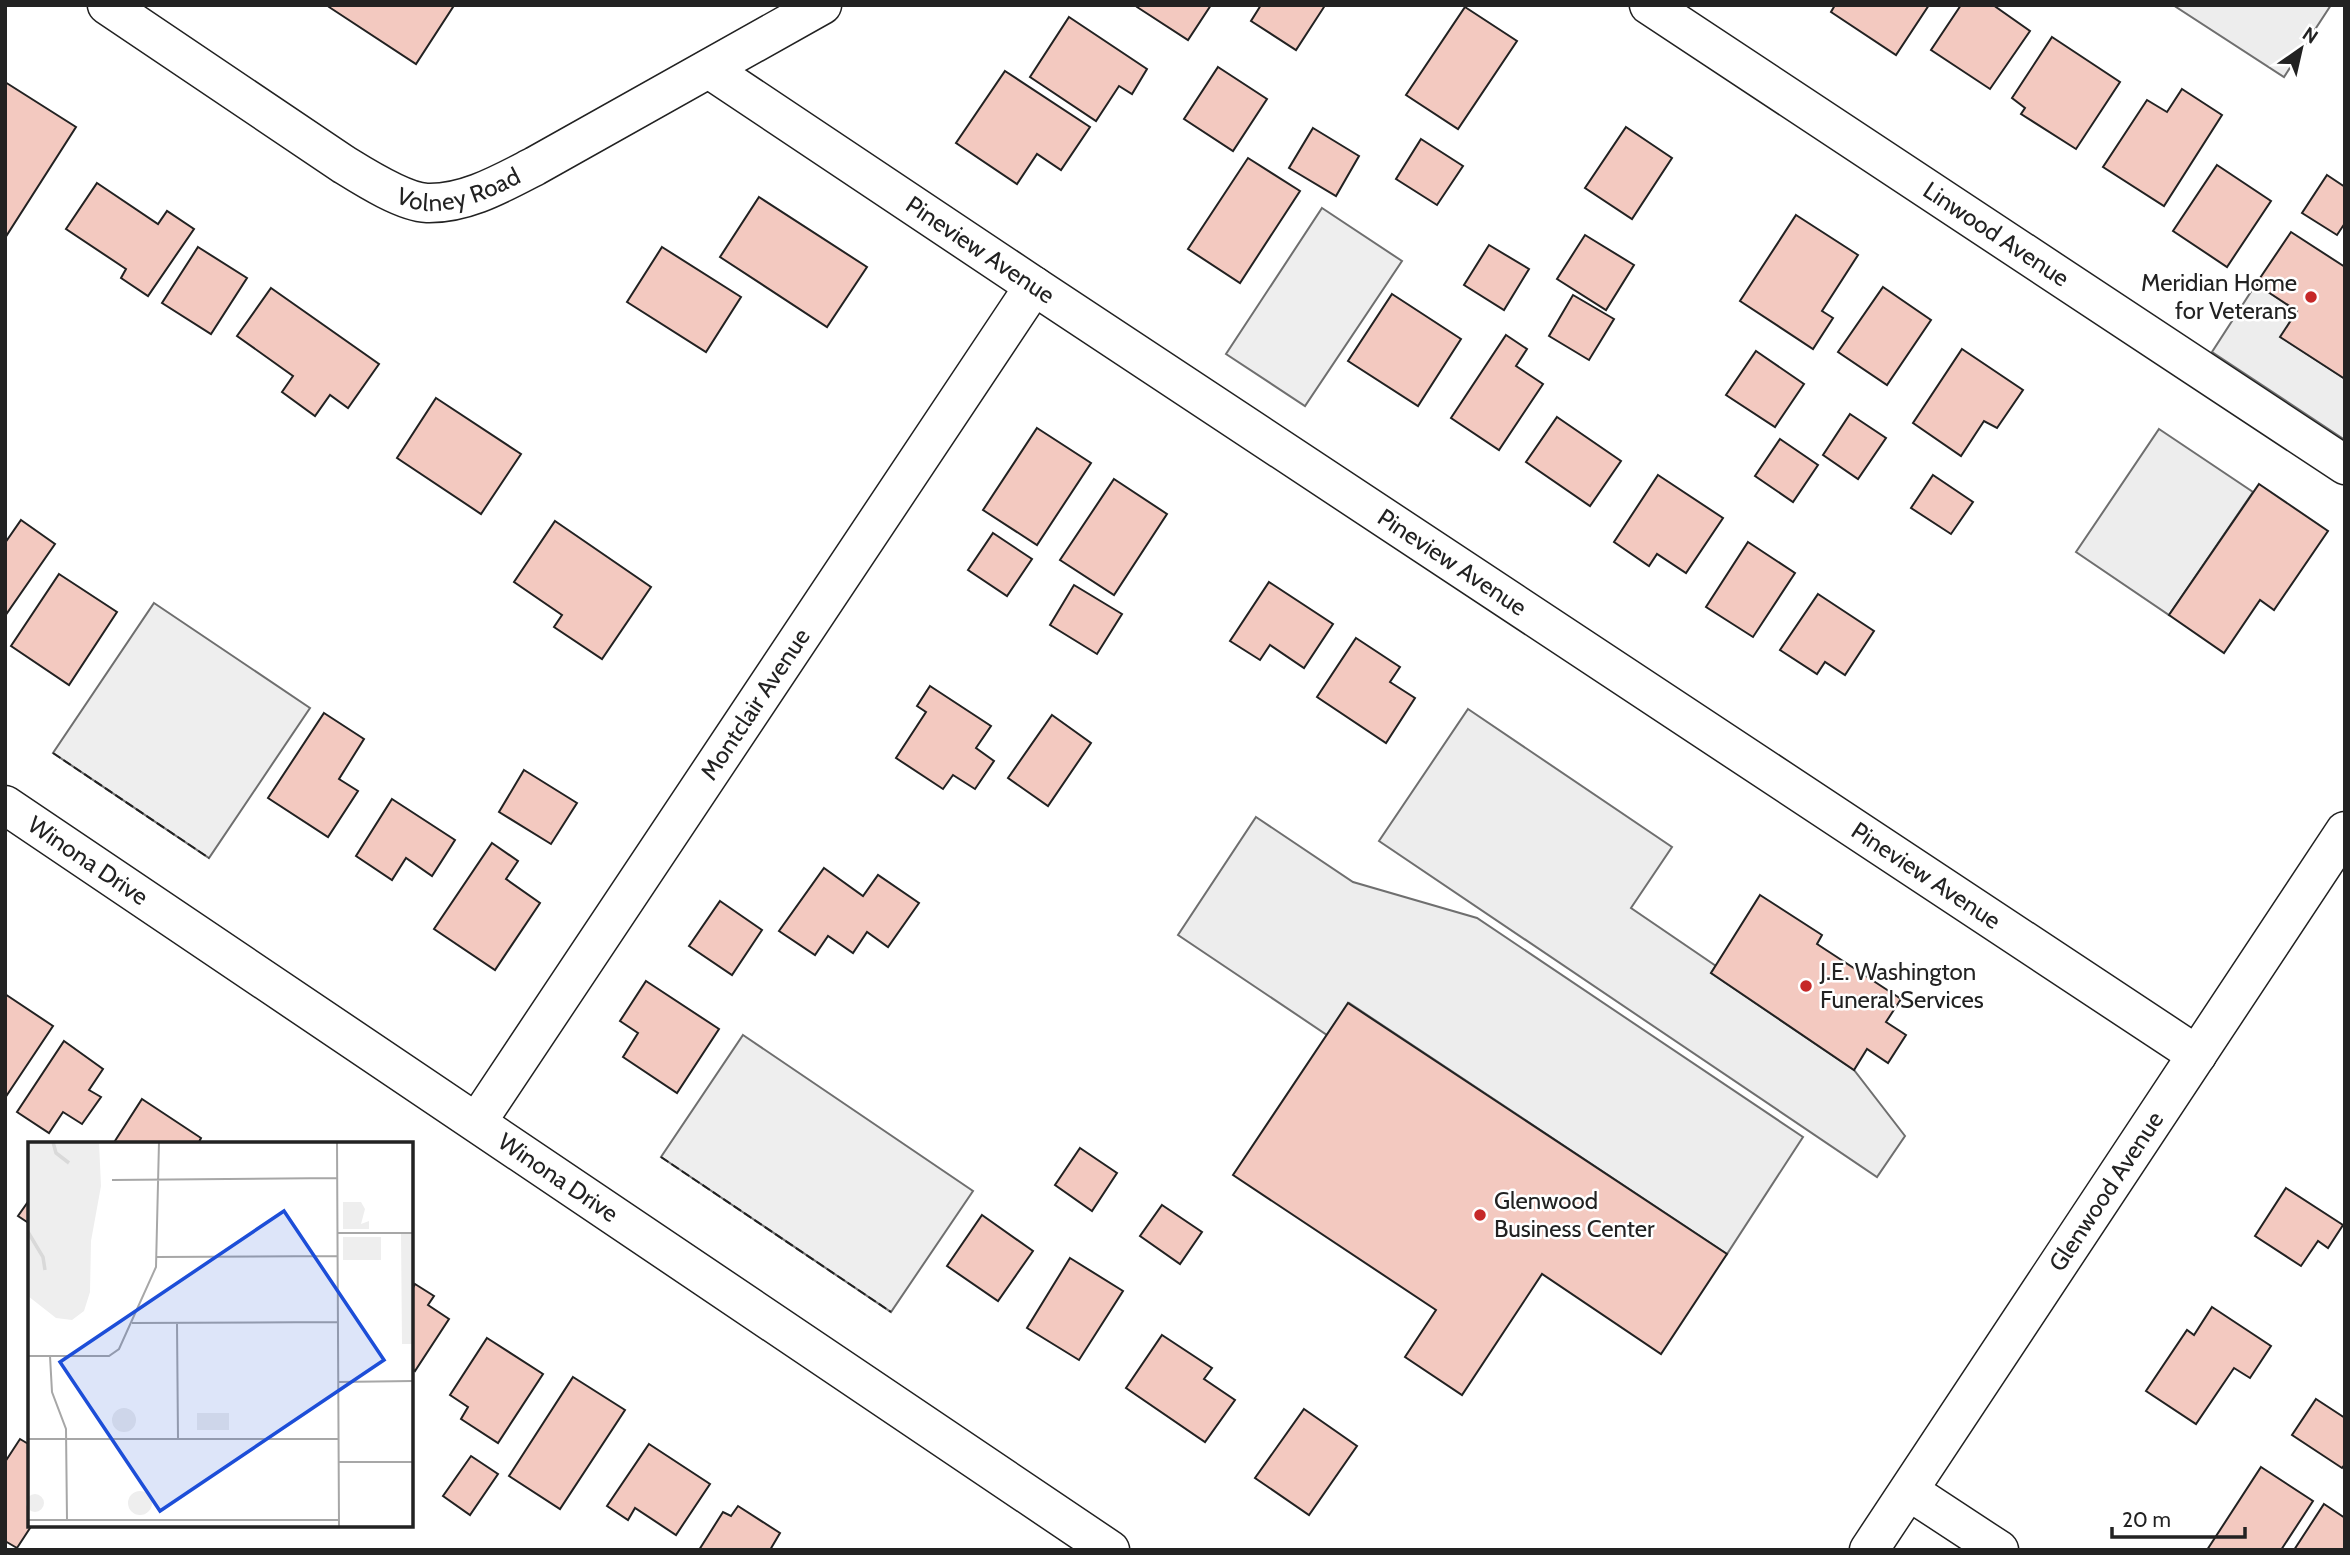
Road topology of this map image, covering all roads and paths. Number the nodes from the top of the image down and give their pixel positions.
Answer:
1 (107, 5) edge
2 (822, 5) edge
3 (1649, 5) edge
4 (709, 69) junction
5 (1034, 286) junction
6 (2345, 465) edge
7 (5, 805) edge
8 (2345, 831) edge
9 (2197, 1055) junction
10 (477, 1122) junction
11 (1909, 1491) junction
12 (1110, 1550) edge
13 (1869, 1550) edge
14 (1999, 1550) edge

1 - 4 street, Volney Road
2 - 4 street, Volney Road
3 - 6 street, Linwood Avenue
4 - 5 street, Pineview Avenue
5 - 9 street, Pineview Avenue
5 - 10 street, Montclair Avenue
7 - 10 street, Winona Drive
8 - 9 street, Glenwood Avenue
9 - 11 street, Glenwood Avenue
10 - 12 street, Winona Drive
11 - 13 street, Glenwood Avenue
11 - 14 street

